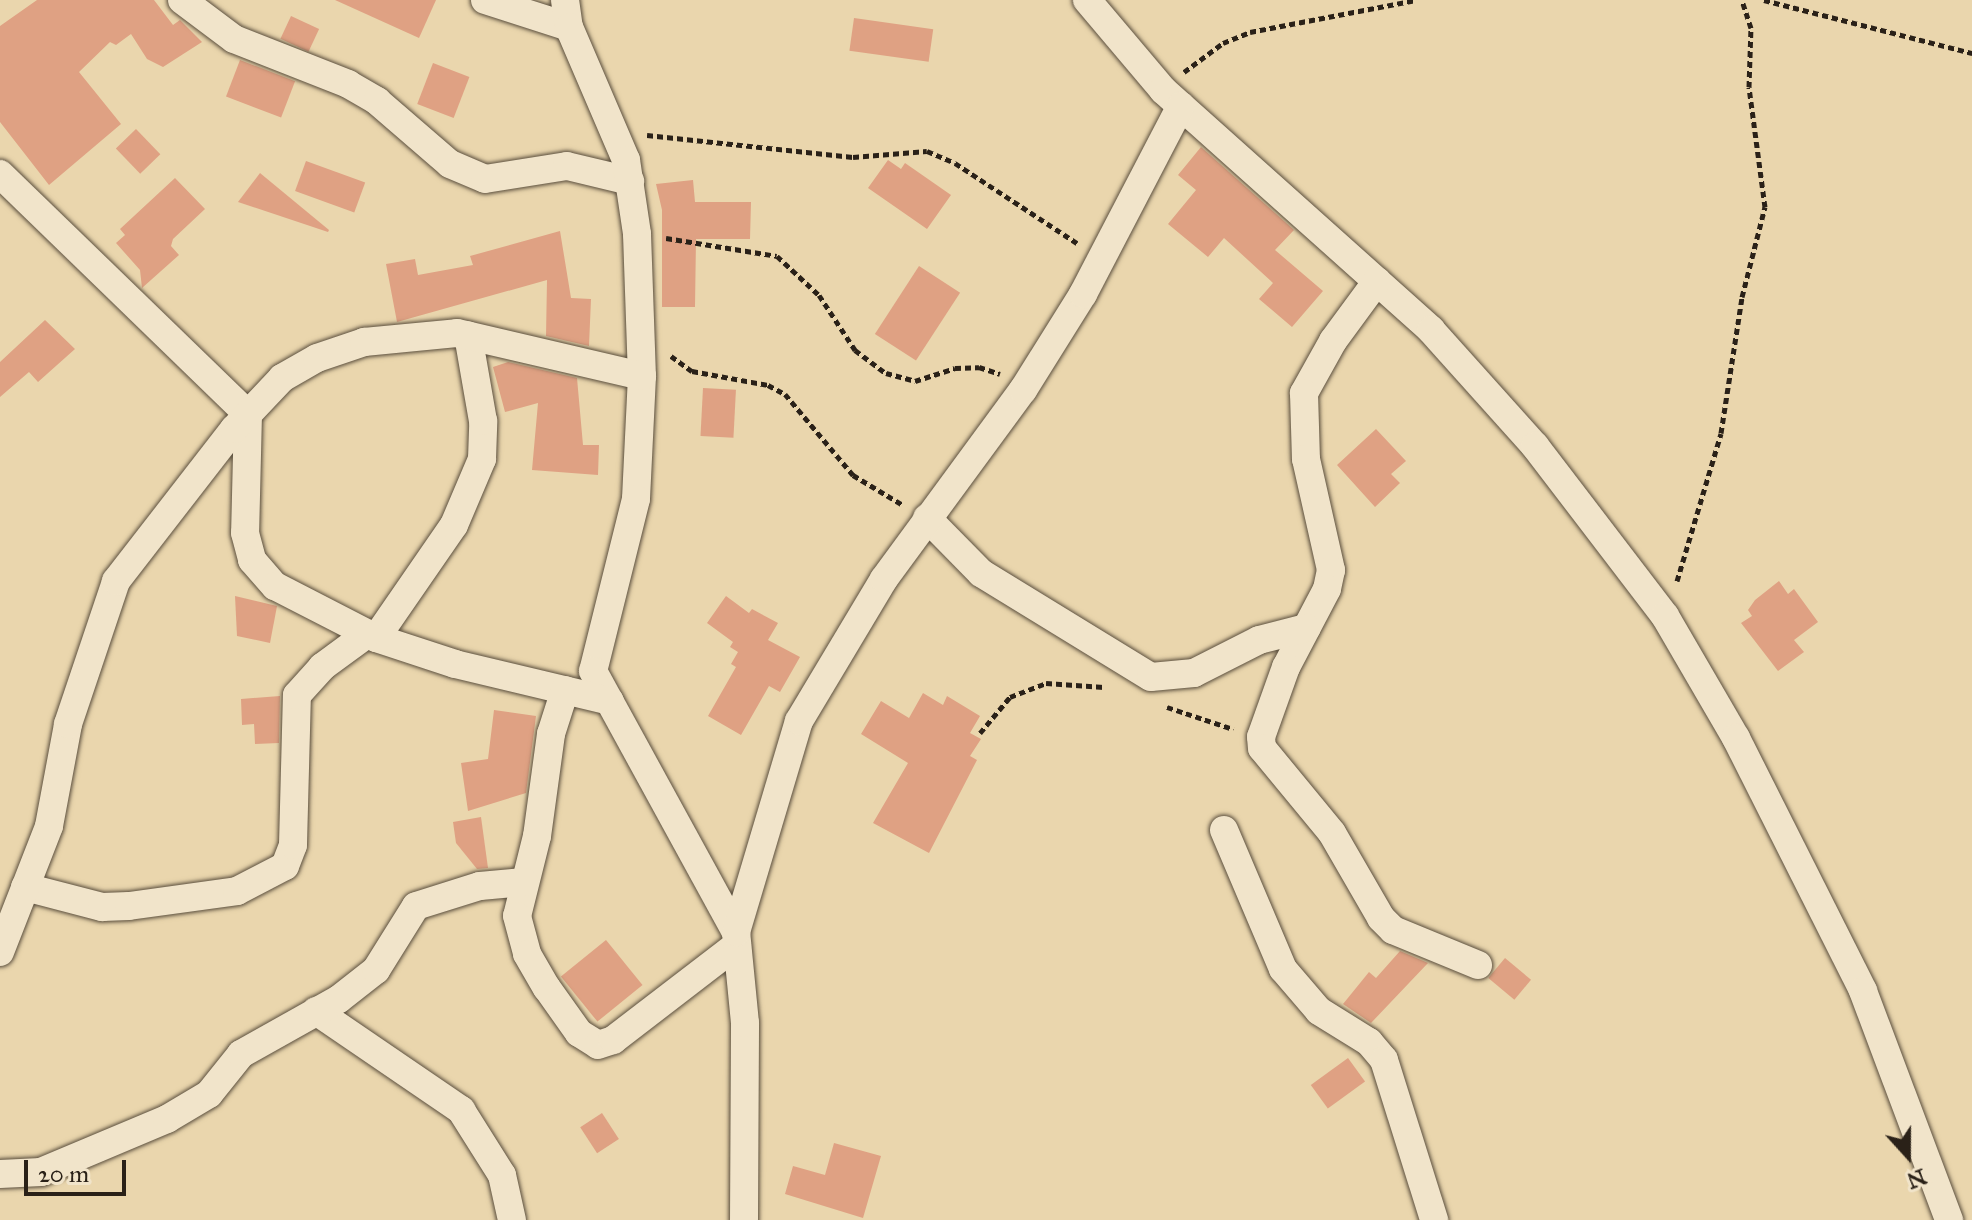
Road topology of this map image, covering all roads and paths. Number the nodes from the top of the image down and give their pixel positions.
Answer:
1 (182, 0) edge
2 (485, 0) edge
3 (1087, 0) edge
4 (1416, 0) edge
5 (1742, 0) edge
6 (1764, 0) edge
7 (567, 14) edge
8 (1972, 53) edge
9 (1172, 98) junction
10 (614, 131) junction
11 (0, 174) edge
12 (630, 181) junction
13 (637, 234) junction
14 (1101, 261) junction
15 (1377, 281) junction
16 (640, 324) junction
17 (468, 335) junction
18 (642, 376) junction
19 (1023, 390) junction
20 (248, 414) junction
21 (927, 518) junction
22 (1665, 616) junction
23 (1306, 628) junction
24 (372, 636) junction
25 (565, 690) junction
26 (1118, 690) dead end
27 (610, 701) junction
28 (1160, 705) dead end
29 (980, 733) dead end
30 (1261, 737) junction
31 (1224, 830) dead end
32 (524, 882) junction
33 (25, 887) junction
34 (737, 939) junction
35 (0, 952) edge
36 (1478, 965) dead end
37 (316, 1011) junction
38 (0, 1174) edge
39 (512, 1220) edge
40 (744, 1220) edge
41 (1434, 1220) edge
42 (1949, 1220) edge

1 - 12 street
2 - 7 street
3 - 9 street
4 - 9 path
5 - 22 path
6 - 8 path
7 - 10 street
9 - 14 street
9 - 15 street
10 - 12 street
10 - 14 path
11 - 20 street
12 - 13 street
13 - 16 street
13 - 19 path
14 - 19 street
15 - 22 street
15 - 23 street
16 - 18 street
16 - 21 path
17 - 18 street
17 - 20 street
17 - 24 street
18 - 27 street
19 - 21 street
20 - 24 street
20 - 33 street
21 - 23 street
21 - 34 street
22 - 42 street
23 - 30 street
24 - 25 street
24 - 33 street
25 - 27 street
25 - 32 street
26 - 29 path
27 - 34 street
28 - 30 path
30 - 36 street
31 - 41 street
32 - 34 street
32 - 37 street
33 - 35 street
34 - 40 street
37 - 38 street
37 - 39 street

